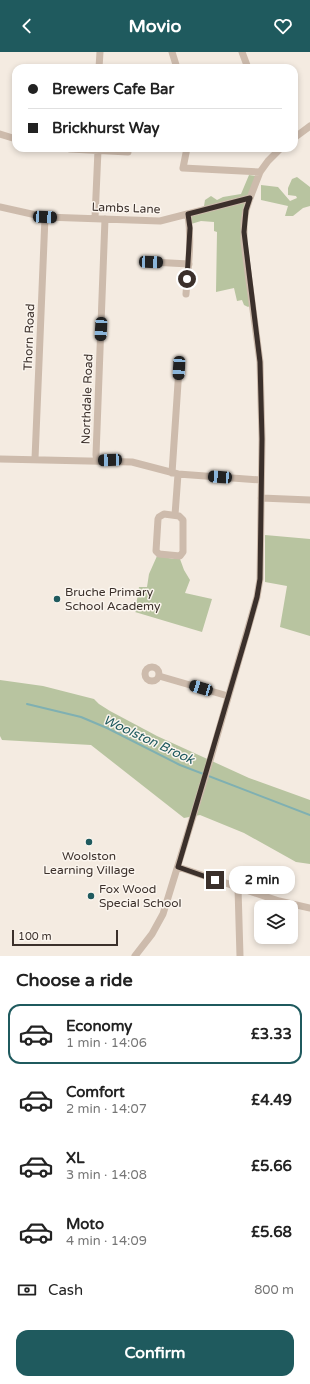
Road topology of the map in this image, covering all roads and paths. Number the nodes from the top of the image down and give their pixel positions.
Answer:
1 (100, 52) edge
2 (172, 52) edge
3 (242, 52) edge
4 (99, 64) edge
5 (176, 64) edge
6 (246, 64) edge
7 (310, 126) edge
8 (0, 134) edge
9 (298, 135) edge
10 (12, 138) edge
11 (98, 152) edge
12 (186, 152) edge
13 (276, 152) edge
14 (260, 172) junction
15 (250, 198) junction
16 (0, 207) edge
17 (188, 214) junction
18 (45, 217) junction
19 (95, 218) junction
20 (106, 219) junction
21 (151, 262) dead end
22 (189, 264) junction
23 (186, 294) dead end
24 (179, 368) dead end
25 (0, 459) edge
26 (35, 459) junction
27 (97, 461) junction
28 (175, 474) junction
29 (261, 480) junction
30 (261, 498) junction
31 (310, 500) edge
32 (175, 515) junction
33 (159, 676) dead end
34 (228, 696) junction
35 (178, 867) junction
36 (238, 888) junction
37 (310, 908) edge
38 (135, 956) edge
39 (240, 956) edge

1 - 4 street
2 - 5 street
3 - 6 street
7 - 9 street
8 - 10 street
11 - 19 street
12 - 14 street
13 - 14 street
14 - 15 street
15 - 17 street, Lambs Lane
15 - 29 street
16 - 18 street, Lambs Lane
17 - 20 street, Lambs Lane
17 - 22 street
18 - 19 street, Lambs Lane
18 - 26 street, Thorn Road
19 - 20 street, Lambs Lane
20 - 27 street, Northdale Road
21 - 22 street
22 - 23 street
24 - 28 street
25 - 26 street
26 - 27 street
27 - 28 street
28 - 29 street
28 - 32 street
29 - 30 street
30 - 31 street
30 - 34 street
32 - 32 street
33 - 34 street
34 - 35 street
35 - 36 street
35 - 38 street
36 - 37 street
36 - 39 street

